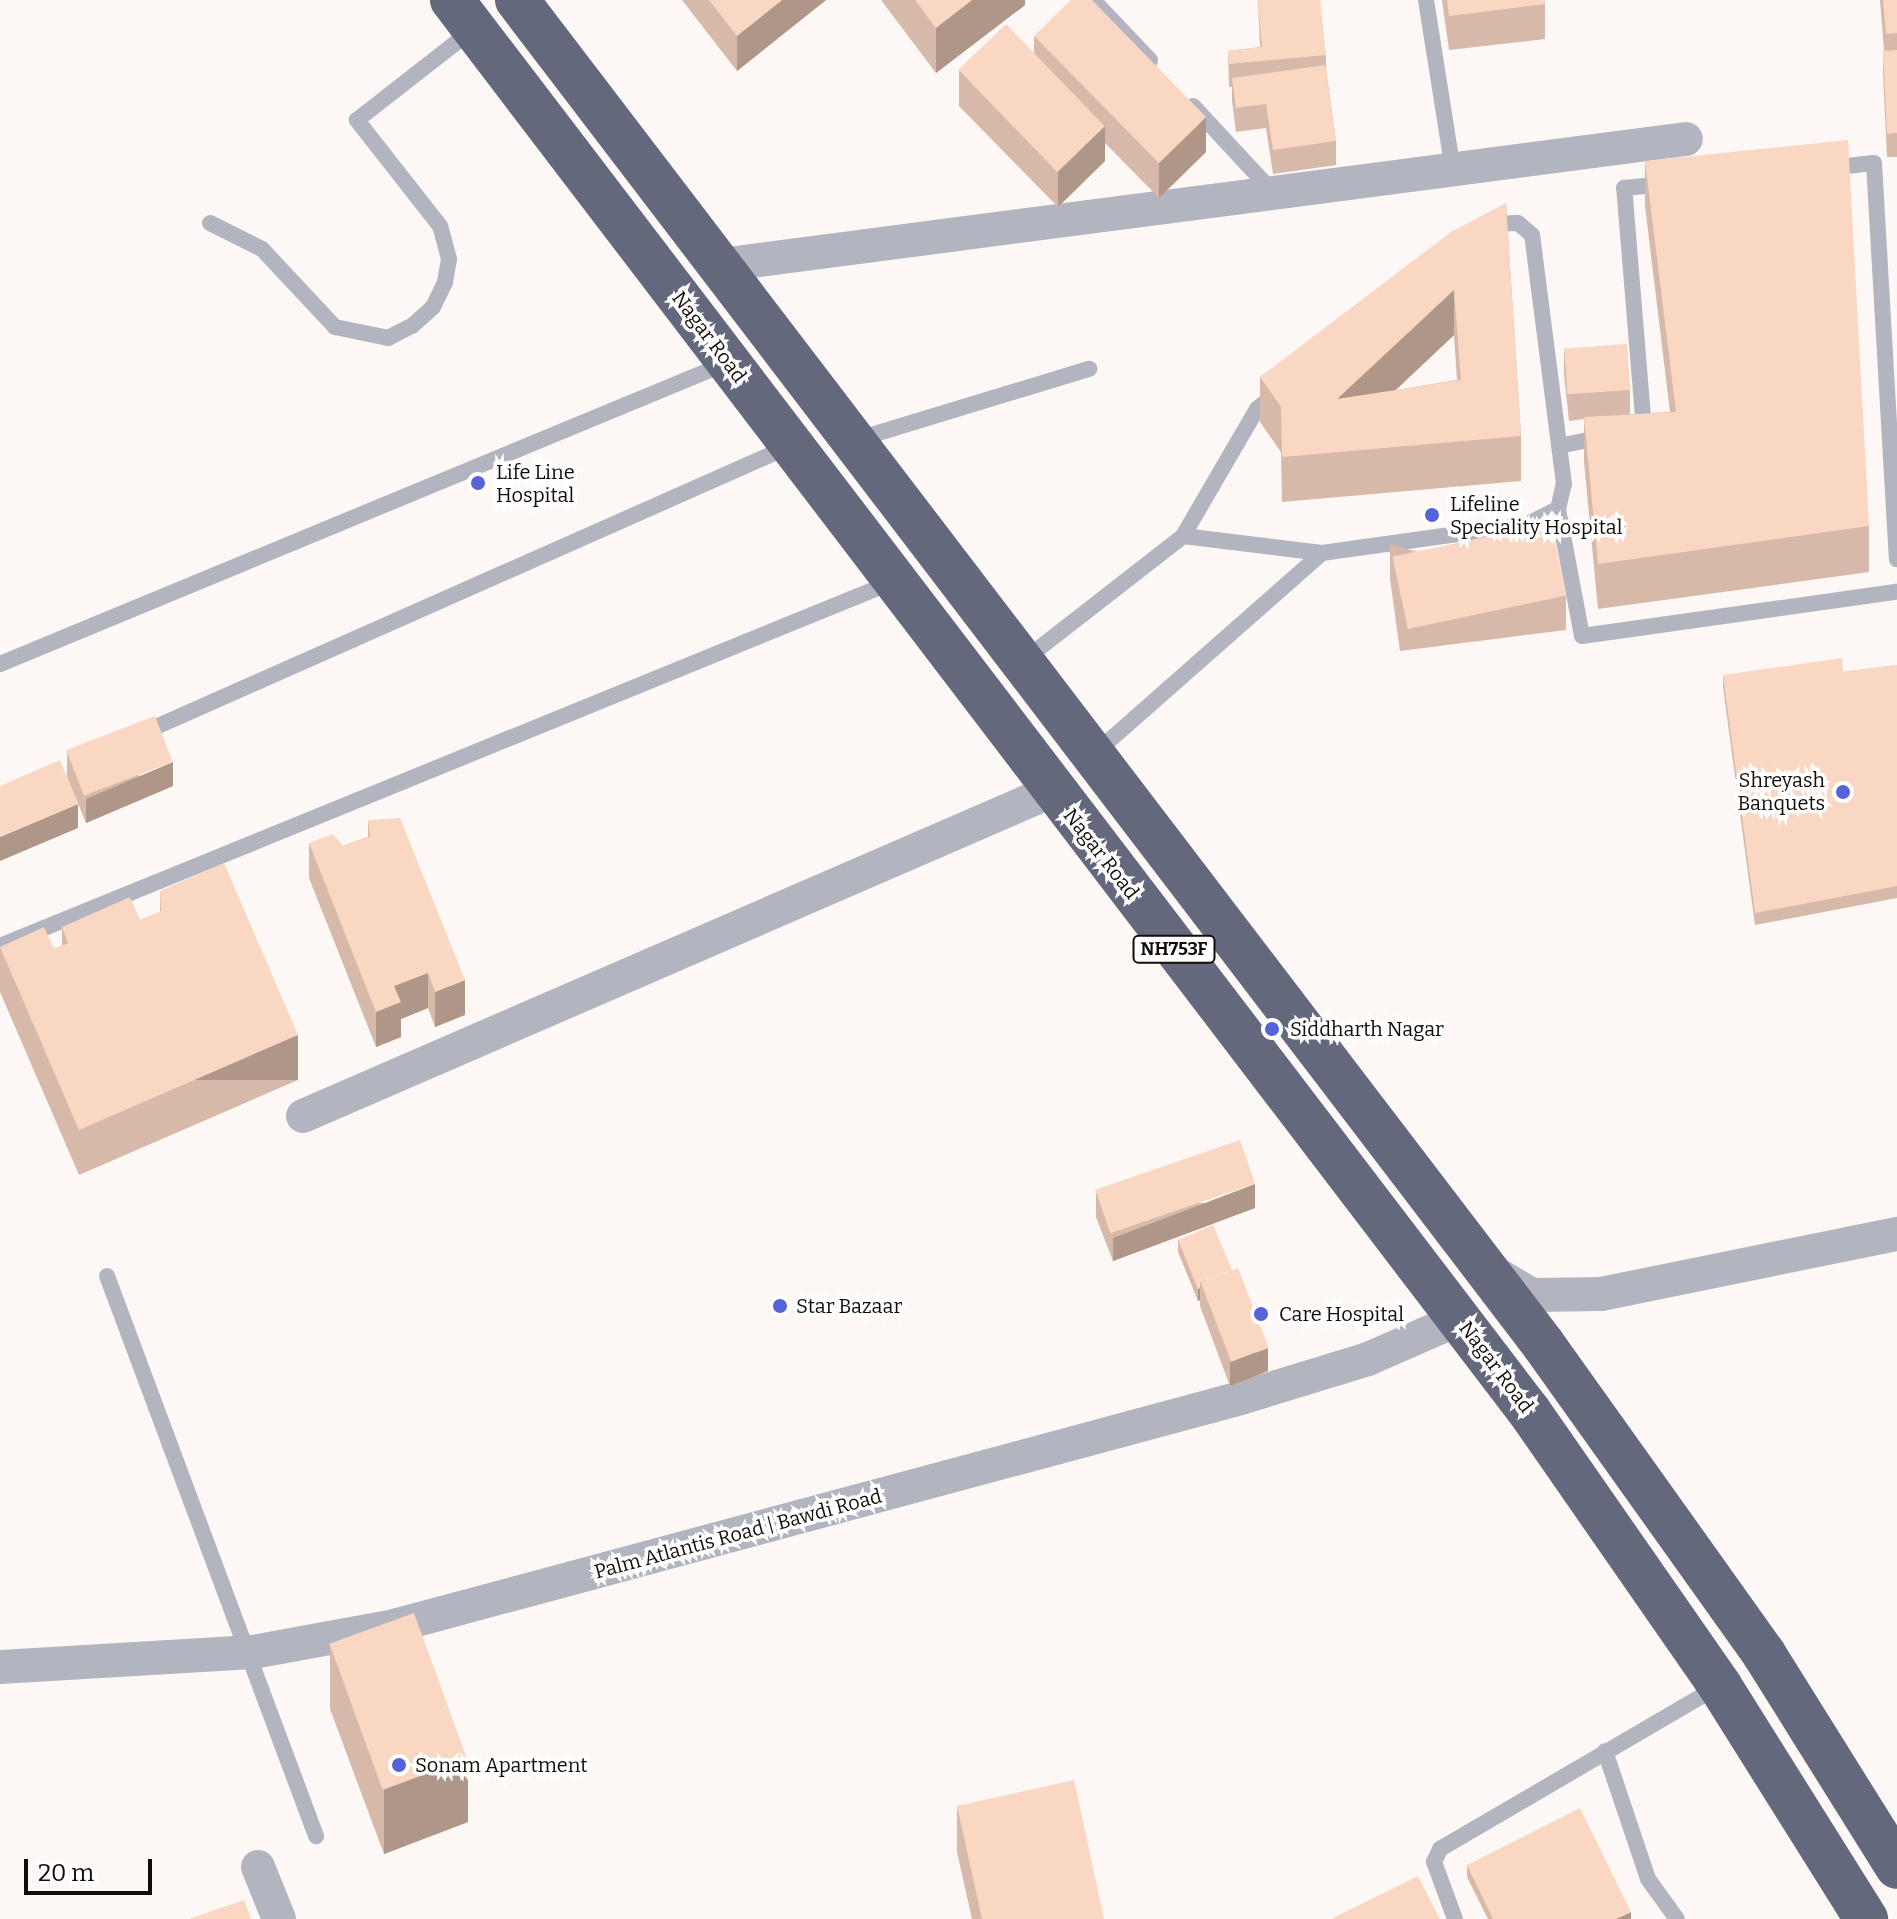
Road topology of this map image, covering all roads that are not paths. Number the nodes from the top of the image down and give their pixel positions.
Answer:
1 (517, 0) edge
2 (1093, 0) edge
3 (1426, 0) edge
4 (462, 14) edge
5 (1686, 139) dead end
6 (1453, 170) junction
7 (1811, 170) edge
8 (1687, 182) edge
9 (1274, 193) junction
10 (210, 223) dead end
11 (1470, 240) edge
12 (721, 265) junction
13 (728, 362) junction
14 (1089, 369) dead end
15 (1295, 379) edge
16 (854, 440) junction
17 (792, 445) junction
18 (1559, 446) junction
19 (1558, 509) junction
20 (1183, 536) junction
21 (1322, 553) junction
22 (1897, 559) edge
23 (895, 581) junction
24 (1897, 592) edge
25 (1024, 660) junction
26 (0, 664) edge
27 (116, 745) edge
28 (1094, 754) junction
29 (1052, 791) junction
30 (1159, 840) junction
31 (1108, 864) junction
32 (0, 946) edge
33 (303, 1116) dead end
34 (1897, 1234) edge
35 (1480, 1263) junction
36 (107, 1276) dead end
37 (1459, 1319) junction
38 (253, 1652) junction
39 (0, 1667) edge
40 (1720, 1686) junction
41 (1605, 1751) junction
42 (316, 1836) dead end
43 (258, 1867) dead end
44 (1897, 1867) edge
45 (279, 1919) edge
46 (1455, 1919) edge
47 (1677, 1919) edge
48 (1866, 1919) edge

1 - 12 highway, NH753F
2 - 9 lane
3 - 6 lane
4 - 10 lane
4 - 13 highway, Nagar Road / NH753F
5 - 6 street
6 - 9 street
7 - 22 lane
8 - 18 lane
9 - 12 street
11 - 18 lane
12 - 16 highway, NH753F
13 - 17 highway, Nagar Road / NH753F
13 - 26 lane
14 - 16 lane
15 - 20 lane
16 - 25 highway, NH753F
17 - 23 highway, Nagar Road / NH753F
17 - 27 lane
18 - 19 lane
19 - 21 lane
19 - 24 lane
20 - 21 lane
20 - 25 lane
21 - 28 lane
23 - 29 highway, Nagar Road / NH753F
23 - 32 lane
25 - 28 highway, NH753F
28 - 30 highway, NH753F
29 - 31 highway, Nagar Road / NH753F
29 - 33 street
30 - 31 highway
30 - 35 highway, NH753F
31 - 37 highway, Nagar Road / NH753F
34 - 35 street
35 - 44 highway, NH753F
36 - 38 lane
37 - 38 street, Palm Atlantis Road | Bawdi Road
37 - 40 highway, Nagar Road / NH753F
38 - 39 street, Palm Atlantis Road | Bawdi Road
38 - 42 lane
40 - 41 lane
40 - 48 highway, Nagar Road / NH753F
41 - 46 lane
41 - 47 lane
43 - 45 street

